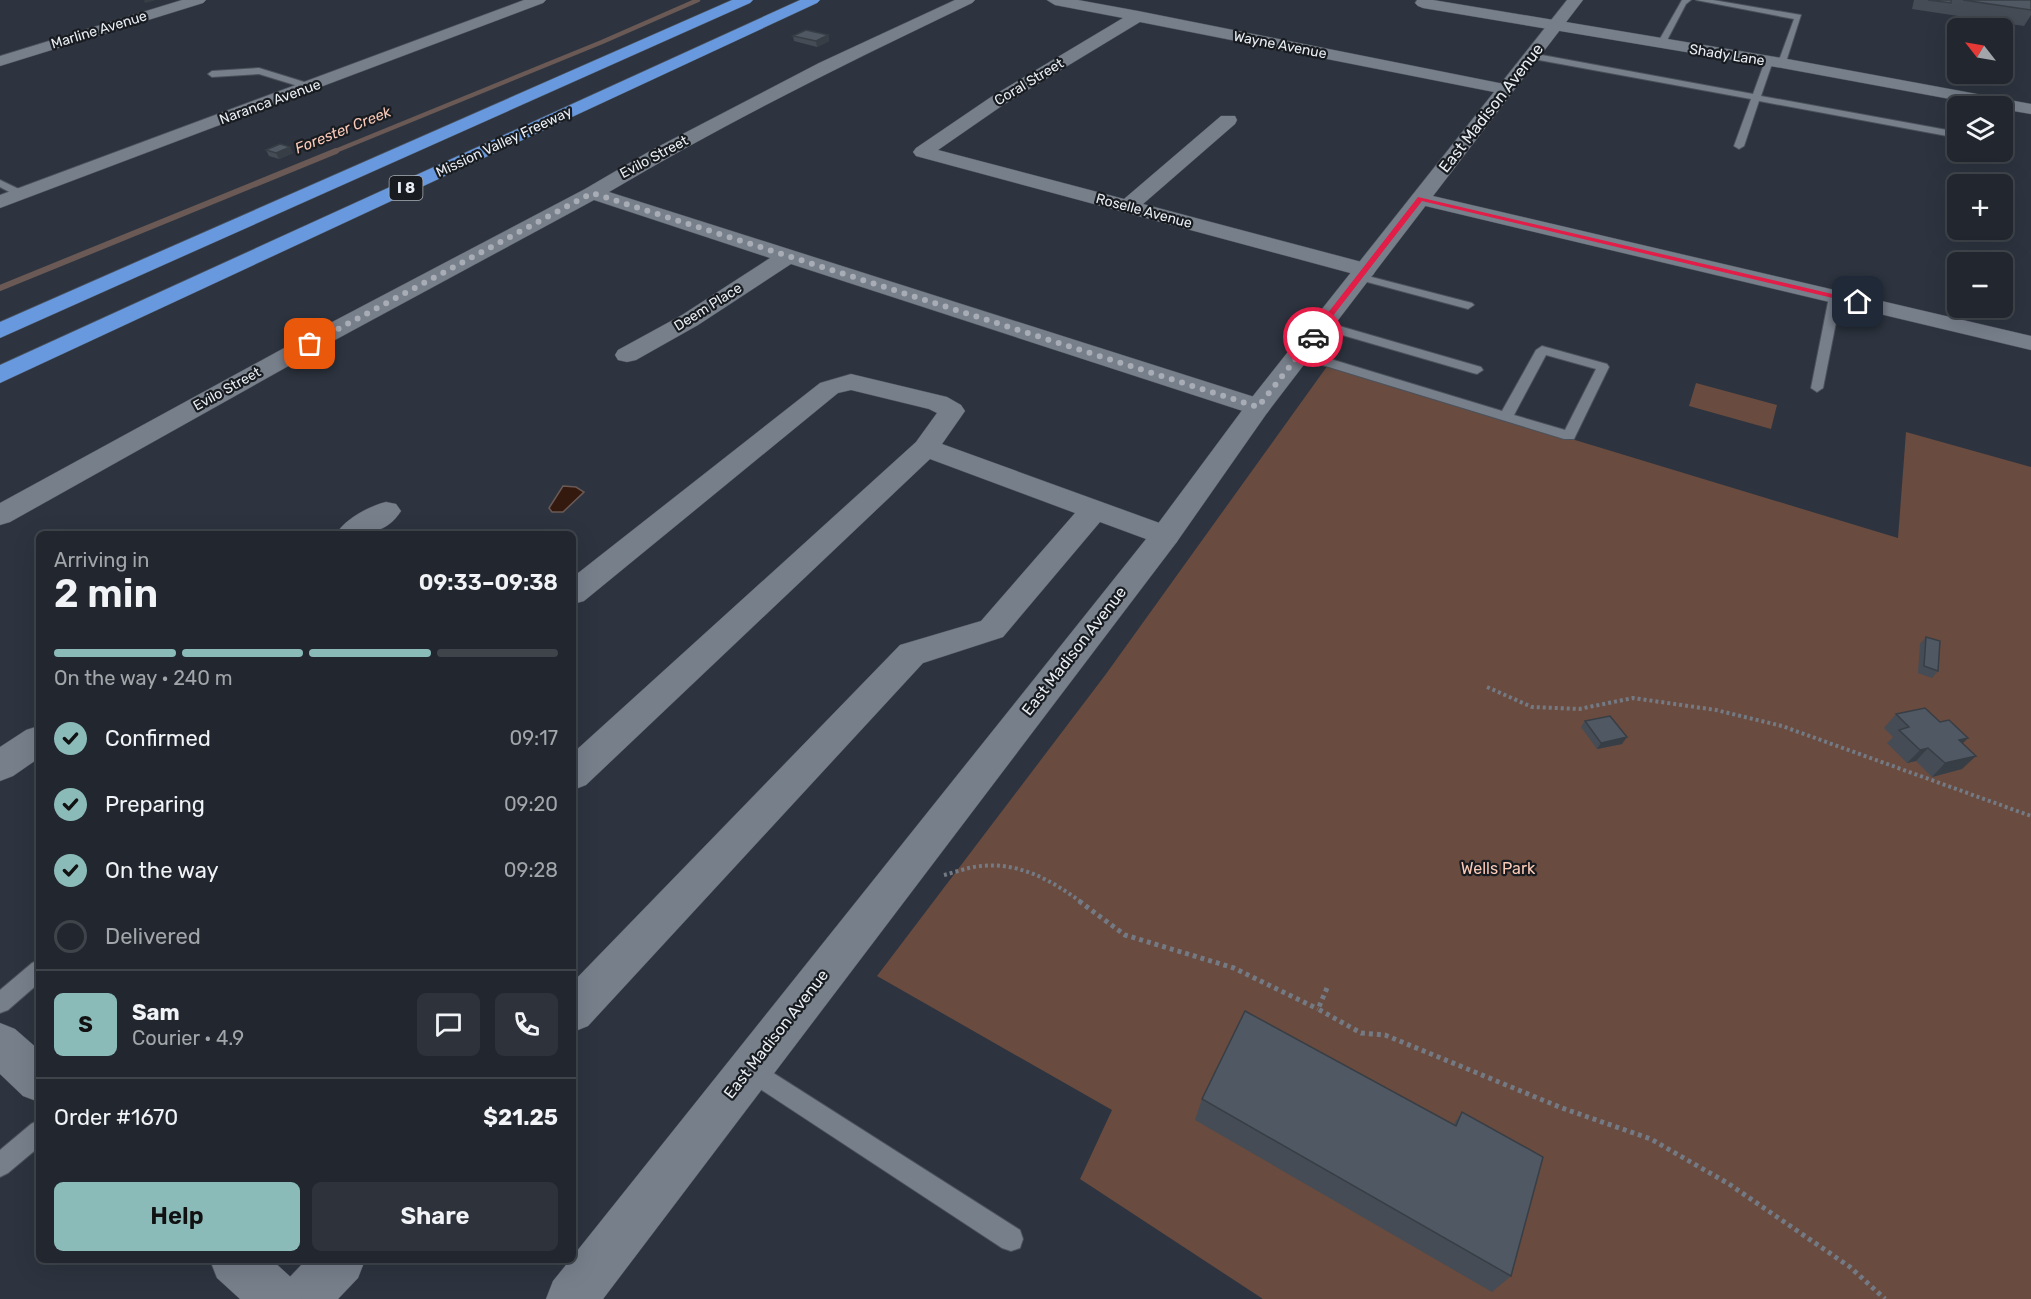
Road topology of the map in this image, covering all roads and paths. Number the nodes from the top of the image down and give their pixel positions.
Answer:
1 (198, 0) edge
2 (538, 0) edge
3 (730, 0) edge
4 (745, 0) edge
5 (812, 0) edge
6 (967, 0) edge
7 (1055, 0) edge
8 (1575, 0) edge
9 (1687, 0) edge
10 (1700, 0) edge
11 (1423, 3) dead end
12 (1138, 16) junction
13 (1556, 26) junction
14 (1661, 44) junction
15 (642, 46) junction
16 (1531, 56) junction
17 (0, 61) edge
18 (1775, 62) junction
19 (212, 74) dead end
20 (311, 87) junction
21 (1504, 89) junction
22 (1756, 98) junction
23 (2031, 109) edge
24 (1228, 120) dead end
25 (1947, 133) edge
26 (1738, 146) dead end
27 (923, 153) joint
28 (0, 183) edge
29 (592, 193) junction
30 (21, 194) junction
31 (1420, 199) junction
32 (0, 202) edge
33 (1128, 207) junction
34 (788, 256) junction
35 (1362, 274) junction
36 (1835, 297) junction
37 (1468, 305) dead end
38 (1322, 325) junction
39 (0, 331) edge
40 (2031, 343) edge
41 (1300, 354) junction
42 (627, 356) dead end
43 (1477, 370) dead end
44 (0, 375) edge
45 (1817, 388) dead end
46 (1258, 407) junction
47 (1506, 417) junction
48 (926, 448) junction
49 (1095, 509) junction
50 (386, 511) dead end
51 (0, 515) edge
52 (356, 531) edge
53 (1165, 536) junction
54 (576, 591) edge
55 (1487, 687) dead end
56 (36, 742) edge
57 (0, 766) edge
58 (576, 772) edge
59 (2031, 816) edge
60 (909, 863) junction
61 (36, 973) edge
62 (1327, 988) dead end
63 (0, 1003) edge
64 (576, 1009) edge
65 (1318, 1009) junction
66 (749, 1069) junction
67 (36, 1135) edge
68 (0, 1165) edge
69 (1011, 1239) dead end
70 (238, 1263) edge
71 (337, 1263) edge
72 (277, 1299) edge
73 (304, 1299) edge
74 (571, 1299) edge
75 (1885, 1299) edge

1 - 17 street, Marline Avenue
2 - 20 street, Naranca Avenue
3 - 15 highway
4 - 15 highway, Mission Valley Freeway / I 8
5 - 44 highway, Mission Valley Freeway / I 8
6 - 29 street, Evilo Street
7 - 12 street, Wayne Avenue
8 - 13 street, East Madison Avenue
9 - 14 lane
10 - 18 lane
11 - 13 street, Shady Lane
12 - 21 street, Wayne Avenue
12 - 27 street, Coral Street
13 - 14 street, Shady Lane
13 - 16 street, East Madison Avenue
14 - 18 street, Shady Lane
15 - 39 highway, Mission Valley Freeway / I 8
16 - 21 street, East Madison Avenue
16 - 22 lane
18 - 22 lane
18 - 23 street, Shady Lane
19 - 20 lane
20 - 30 street, Naranca Avenue
21 - 31 street, East Madison Avenue
22 - 25 lane
22 - 26 lane
24 - 33 street
27 - 33 street, Roselle Avenue
28 - 30 lane
29 - 34 street
29 - 51 street, Evilo Street
30 - 32 street, Naranca Avenue
31 - 35 street, East Madison Avenue
31 - 36 street
33 - 35 street, Roselle Avenue
34 - 42 street, Deem Place
34 - 46 street
35 - 37 lane
35 - 38 street, East Madison Avenue
36 - 40 street
36 - 45 lane
38 - 41 street, East Madison Avenue
38 - 43 lane
41 - 46 street, East Madison Avenue
41 - 47 lane
46 - 53 street, East Madison Avenue
47 - 47 lane
48 - 49 street
48 - 54 street
48 - 58 street
49 - 53 street
49 - 64 street
50 - 52 street
53 - 60 street, East Madison Avenue
55 - 59 path
56 - 57 street
60 - 65 path
60 - 66 street, East Madison Avenue
61 - 63 lane
62 - 65 path
65 - 75 path
66 - 69 lane
66 - 74 street, East Madison Avenue
67 - 68 lane
70 - 72 street
71 - 73 street

